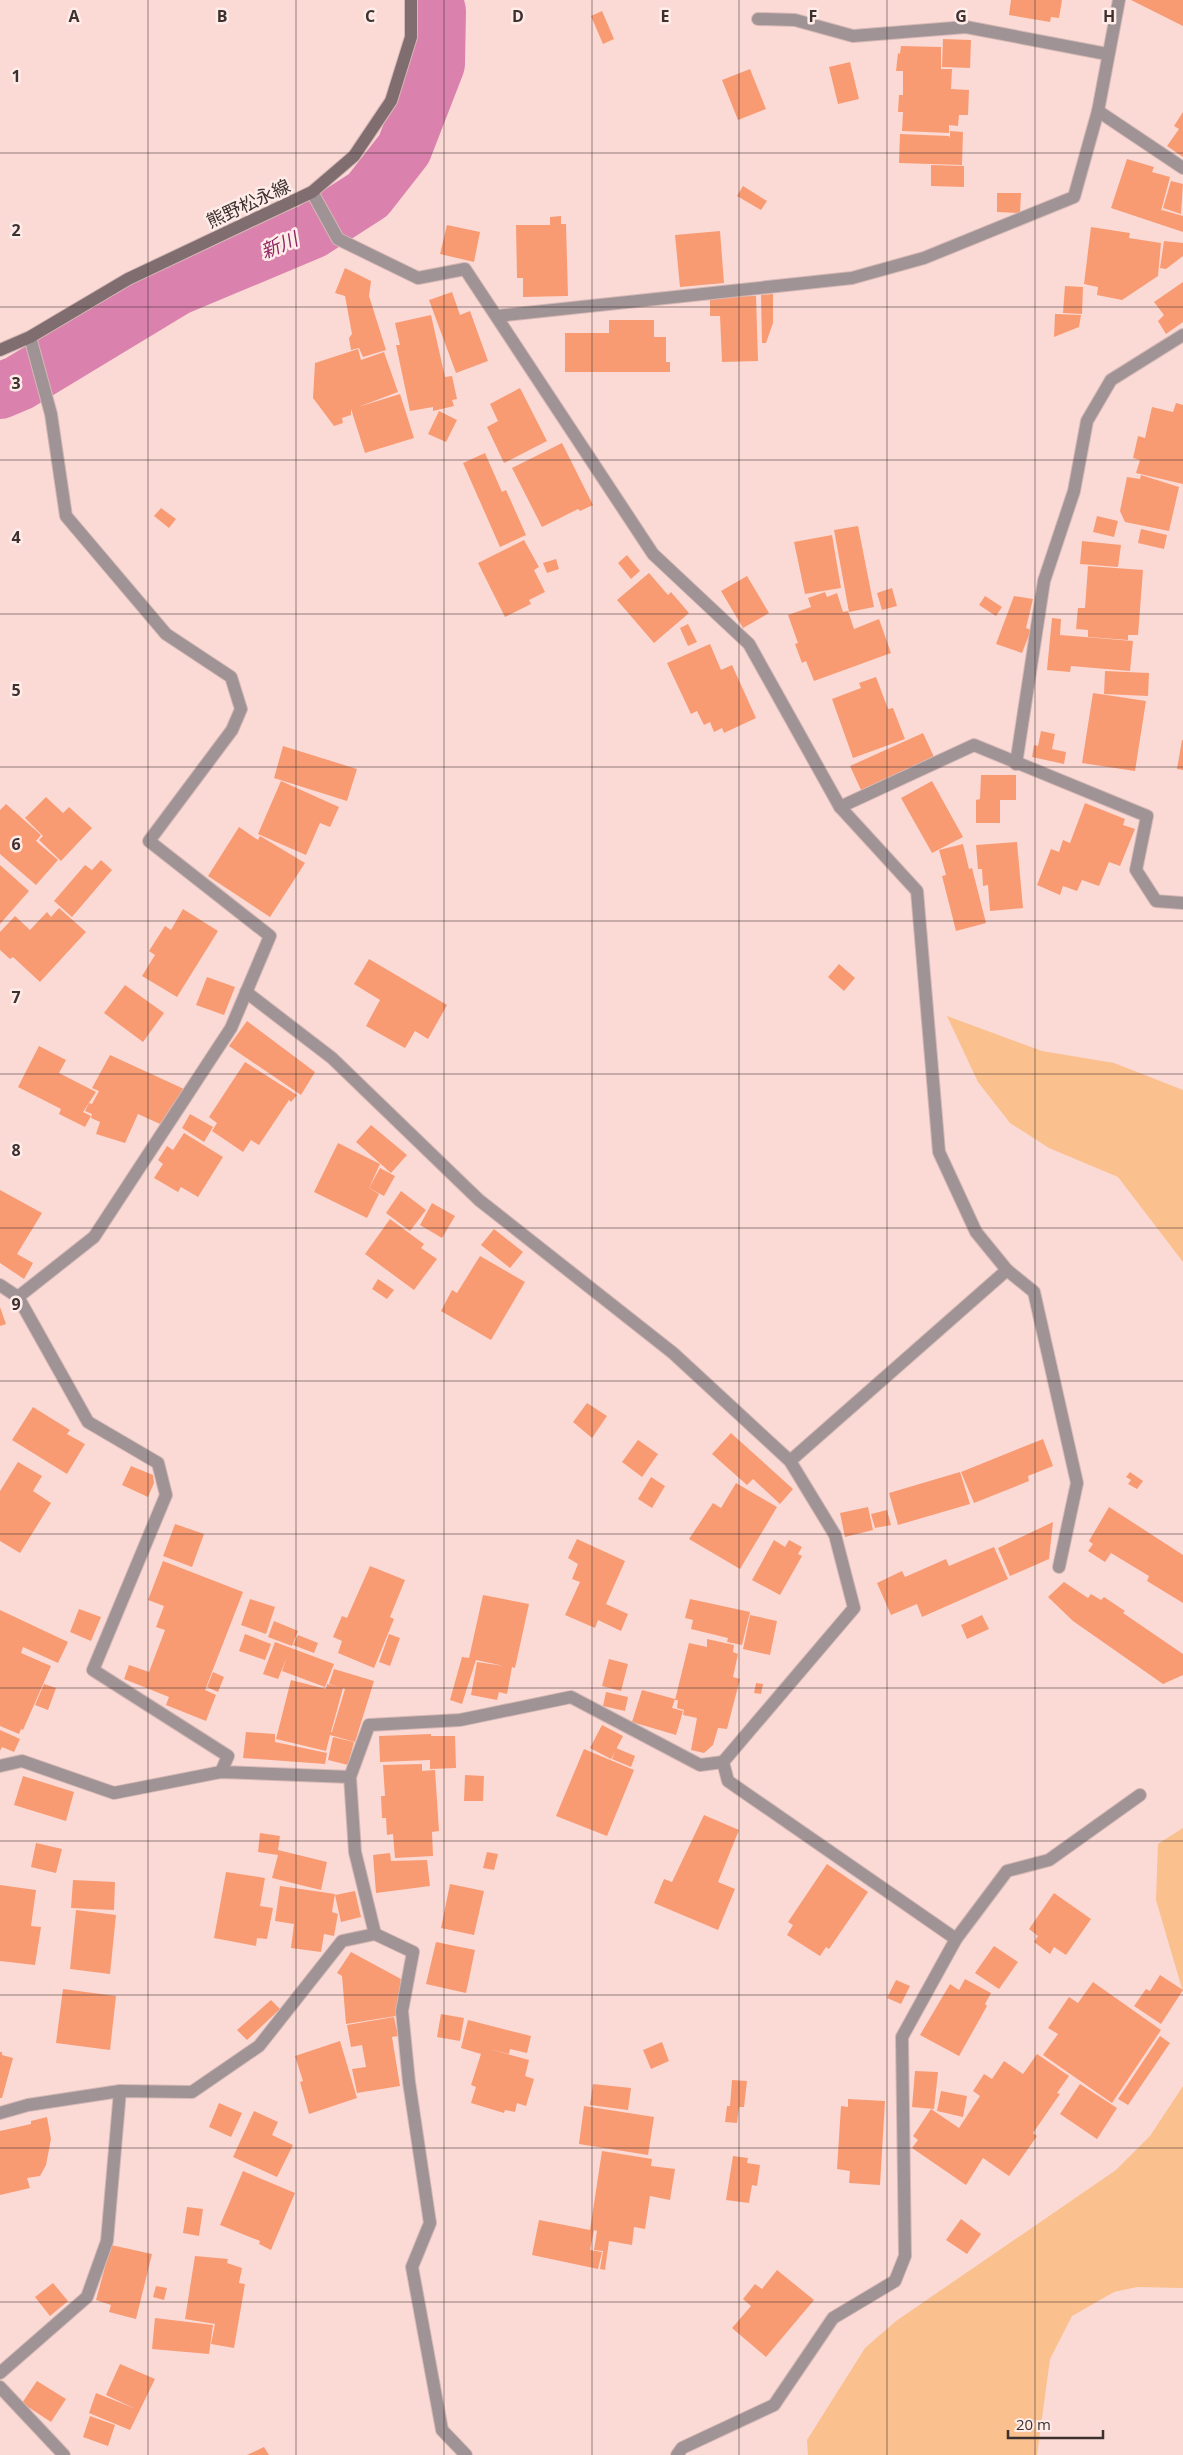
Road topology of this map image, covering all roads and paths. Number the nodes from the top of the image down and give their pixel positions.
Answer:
1 (412, 0) edge
2 (1120, 0) edge
3 (758, 20) dead end
4 (1107, 54) junction
5 (1098, 111) junction
6 (1183, 168) edge
7 (312, 192) junction
8 (497, 316) junction
9 (1183, 335) edge
10 (30, 337) junction
11 (0, 350) edge
12 (1016, 764) junction
13 (840, 807) junction
14 (1183, 903) edge
15 (246, 992) junction
16 (1008, 1270) junction
17 (0, 1285) edge
18 (18, 1298) junction
19 (790, 1461) junction
20 (1059, 1567) dead end
21 (723, 1762) junction
22 (0, 1766) edge
23 (221, 1772) junction
24 (350, 1777) junction
25 (1140, 1795) dead end
26 (375, 1934) junction
27 (956, 1939) junction
28 (120, 2091) junction
29 (0, 2113) edge
30 (0, 2373) edge
31 (0, 2387) edge
32 (64, 2455) edge
33 (466, 2455) edge
34 (677, 2455) edge

1 - 7 main road, 熊野松永線
2 - 4 street
3 - 4 street
4 - 5 street
5 - 6 street
5 - 8 street
7 - 8 street
7 - 10 main road, 熊野松永線
8 - 13 street
9 - 12 street
10 - 11 main road, 熊野松永線
10 - 15 street
12 - 13 street
12 - 14 street
13 - 16 street
15 - 18 street
15 - 19 street
16 - 19 street
16 - 20 street
17 - 18 street
18 - 23 street
19 - 21 street
21 - 24 street
21 - 27 street
22 - 23 street
23 - 24 street
24 - 26 street
25 - 27 street
26 - 28 street
26 - 33 street
27 - 34 street
28 - 29 street
28 - 30 street
31 - 32 street

